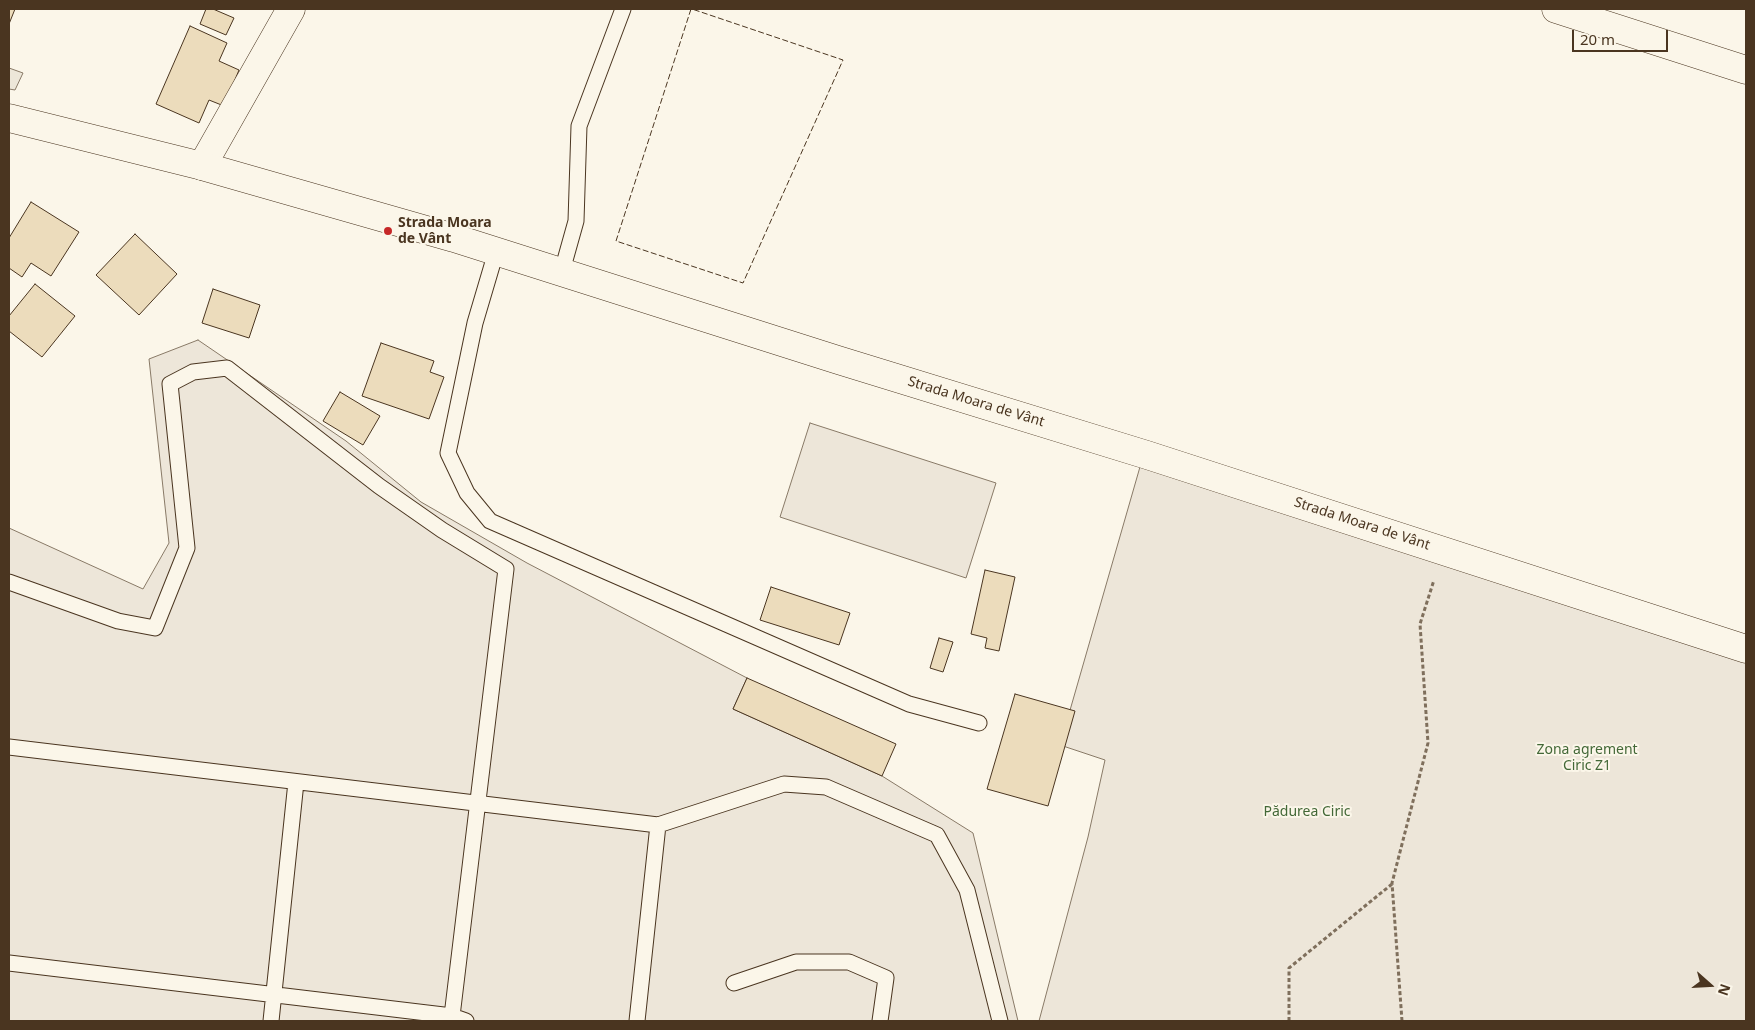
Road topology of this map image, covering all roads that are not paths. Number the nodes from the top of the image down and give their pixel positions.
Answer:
1 (291, 9) edge
2 (623, 9) edge
3 (1556, 9) edge
4 (1746, 70) edge
5 (9, 118) edge
6 (202, 166) junction
7 (496, 252) junction
8 (562, 272) junction
9 (9, 582) edge
10 (1746, 649) edge
11 (979, 723) dead end
12 (9, 747) edge
13 (296, 782) junction
14 (477, 803) junction
15 (658, 825) junction
16 (9, 963) edge
17 (734, 983) dead end
18 (274, 995) junction
19 (459, 1019) edge
20 (271, 1021) edge
21 (637, 1021) edge
22 (880, 1021) edge
23 (1000, 1021) edge

1 - 6 main road
2 - 8 lane
3 - 4 main road
5 - 6 main road, Strada Moara de Vânt
6 - 7 main road, Strada Moara de Vânt
7 - 8 main road, Strada Moara de Vânt
7 - 11 lane
8 - 10 main road, Strada Moara de Vânt
9 - 14 lane
12 - 13 lane
13 - 14 lane
13 - 18 lane
14 - 15 lane
14 - 19 lane
15 - 21 lane
15 - 23 lane
16 - 18 lane
17 - 22 lane
18 - 19 lane
18 - 20 lane

